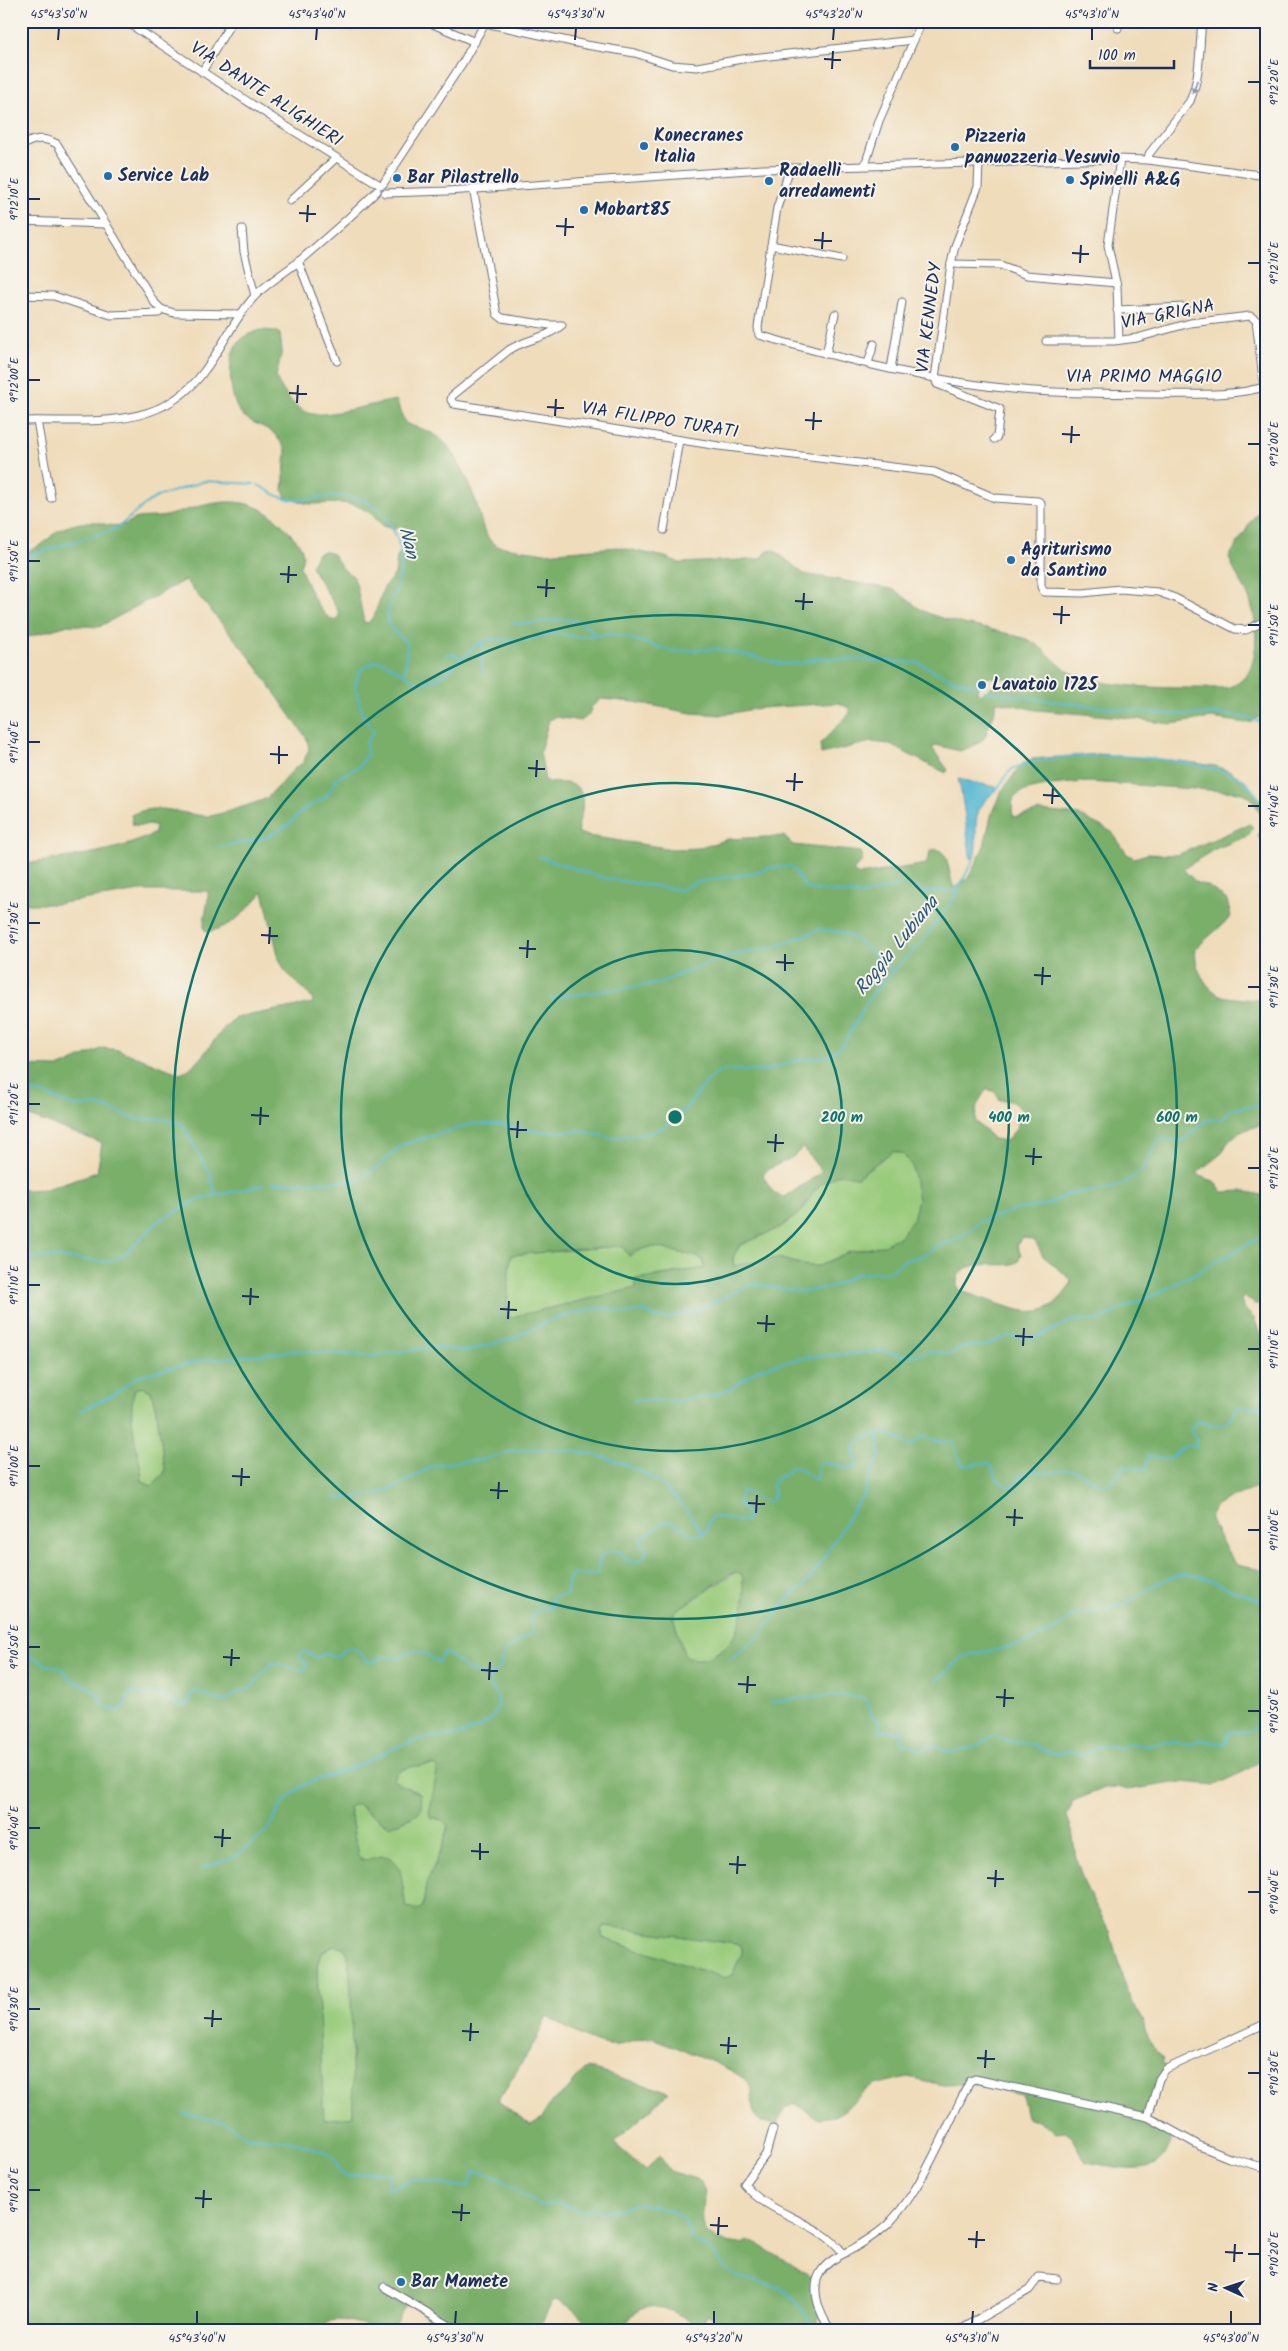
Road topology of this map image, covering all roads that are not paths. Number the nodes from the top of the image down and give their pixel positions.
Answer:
1 (125, 21) edge
2 (232, 21) edge
3 (426, 21) edge
4 (922, 21) edge
5 (1202, 21) edge
6 (486, 22) edge
7 (914, 40) junction
8 (475, 42) junction
9 (202, 72) junction
10 (21, 148) edge
11 (336, 158) junction
12 (1120, 159) junction
13 (1148, 160) junction
14 (979, 162) junction
15 (865, 165) junction
16 (790, 168) junction
17 (1267, 176) edge
18 (473, 188) junction
19 (382, 189) junction
20 (290, 201) dead end
21 (21, 221) edge
22 (106, 224) junction
23 (242, 229) dead end
24 (772, 244) junction
25 (842, 259) dead end
26 (298, 261) junction
27 (951, 264) junction
28 (1116, 283) junction
29 (21, 295) edge
30 (255, 296) junction
31 (902, 302) dead end
32 (1186, 307) dead end
33 (161, 309) junction
34 (1117, 310) junction
35 (240, 314) junction
36 (835, 314) dead end
37 (1119, 340) junction
38 (1046, 341) dead end
39 (874, 344) dead end
40 (826, 354) junction
41 (337, 361) dead end
42 (868, 363) junction
43 (891, 369) junction
44 (935, 378) junction
45 (1265, 387) edge
46 (37, 421) junction
47 (21, 422) edge
48 (994, 439) dead end
49 (679, 440) junction
50 (51, 498) dead end
51 (664, 530) dead end
52 (1267, 620) edge
53 (1267, 2023) edge
54 (1148, 2117) junction
55 (773, 2129) dead end
56 (1267, 2168) edge
57 (843, 2253) junction
58 (1057, 2279) dead end
59 (384, 2287) dead end
60 (456, 2330) edge
61 (831, 2330) edge
62 (960, 2330) edge

1 - 9 street, VIA DANTE ALIGHIERI
2 - 9 street
3 - 8 street
4 - 7 street
5 -> 13 street
6 - 7 street
6 - 8 street
7 - 15 street
8 - 19 street
9 - 11 street, VIA DANTE ALIGHIERI
10 - 22 street
11 - 19 street, VIA DANTE ALIGHIERI
11 - 20 street
12 - 13 street
12 - 14 street
12 - 28 street
13 - 17 street
14 - 15 street
14 - 27 street, VIA KENNEDY
15 - 16 street
16 - 18 street
16 - 24 street
18 - 19 street
18 - 49 street, VIA FILIPPO TURATI
19 - 26 street
21 - 22 street
22 - 33 street
23 - 30 street
24 - 25 street
24 - 40 street, VIA PRIMO MAGGIO
26 - 30 street
26 - 41 street
27 - 28 street
27 - 44 street, VIA KENNEDY
28 - 34 street
29 - 33 street
30 - 35 street
31 - 43 street
32 - 34 street
33 - 35 street
34 - 37 street
35 - 46 street
36 - 40 street
37 - 38 street, VIA GRIGNA
37 - 45 street, VIA GRIGNA
39 - 42 street
40 - 42 street, VIA PRIMO MAGGIO
42 - 43 street, VIA PRIMO MAGGIO
43 - 44 street, VIA PRIMO MAGGIO
44 - 45 street, VIA PRIMO MAGGIO
44 - 48 street, VIA KENNEDY
46 - 47 street
46 - 50 street
49 - 51 street
49 - 52 street, VIA FILIPPO TURATI
53 - 54 street
54 - 56 street
54 - 57 street
55 - 57 street
57 - 61 street
58 - 62 street
59 - 60 street

